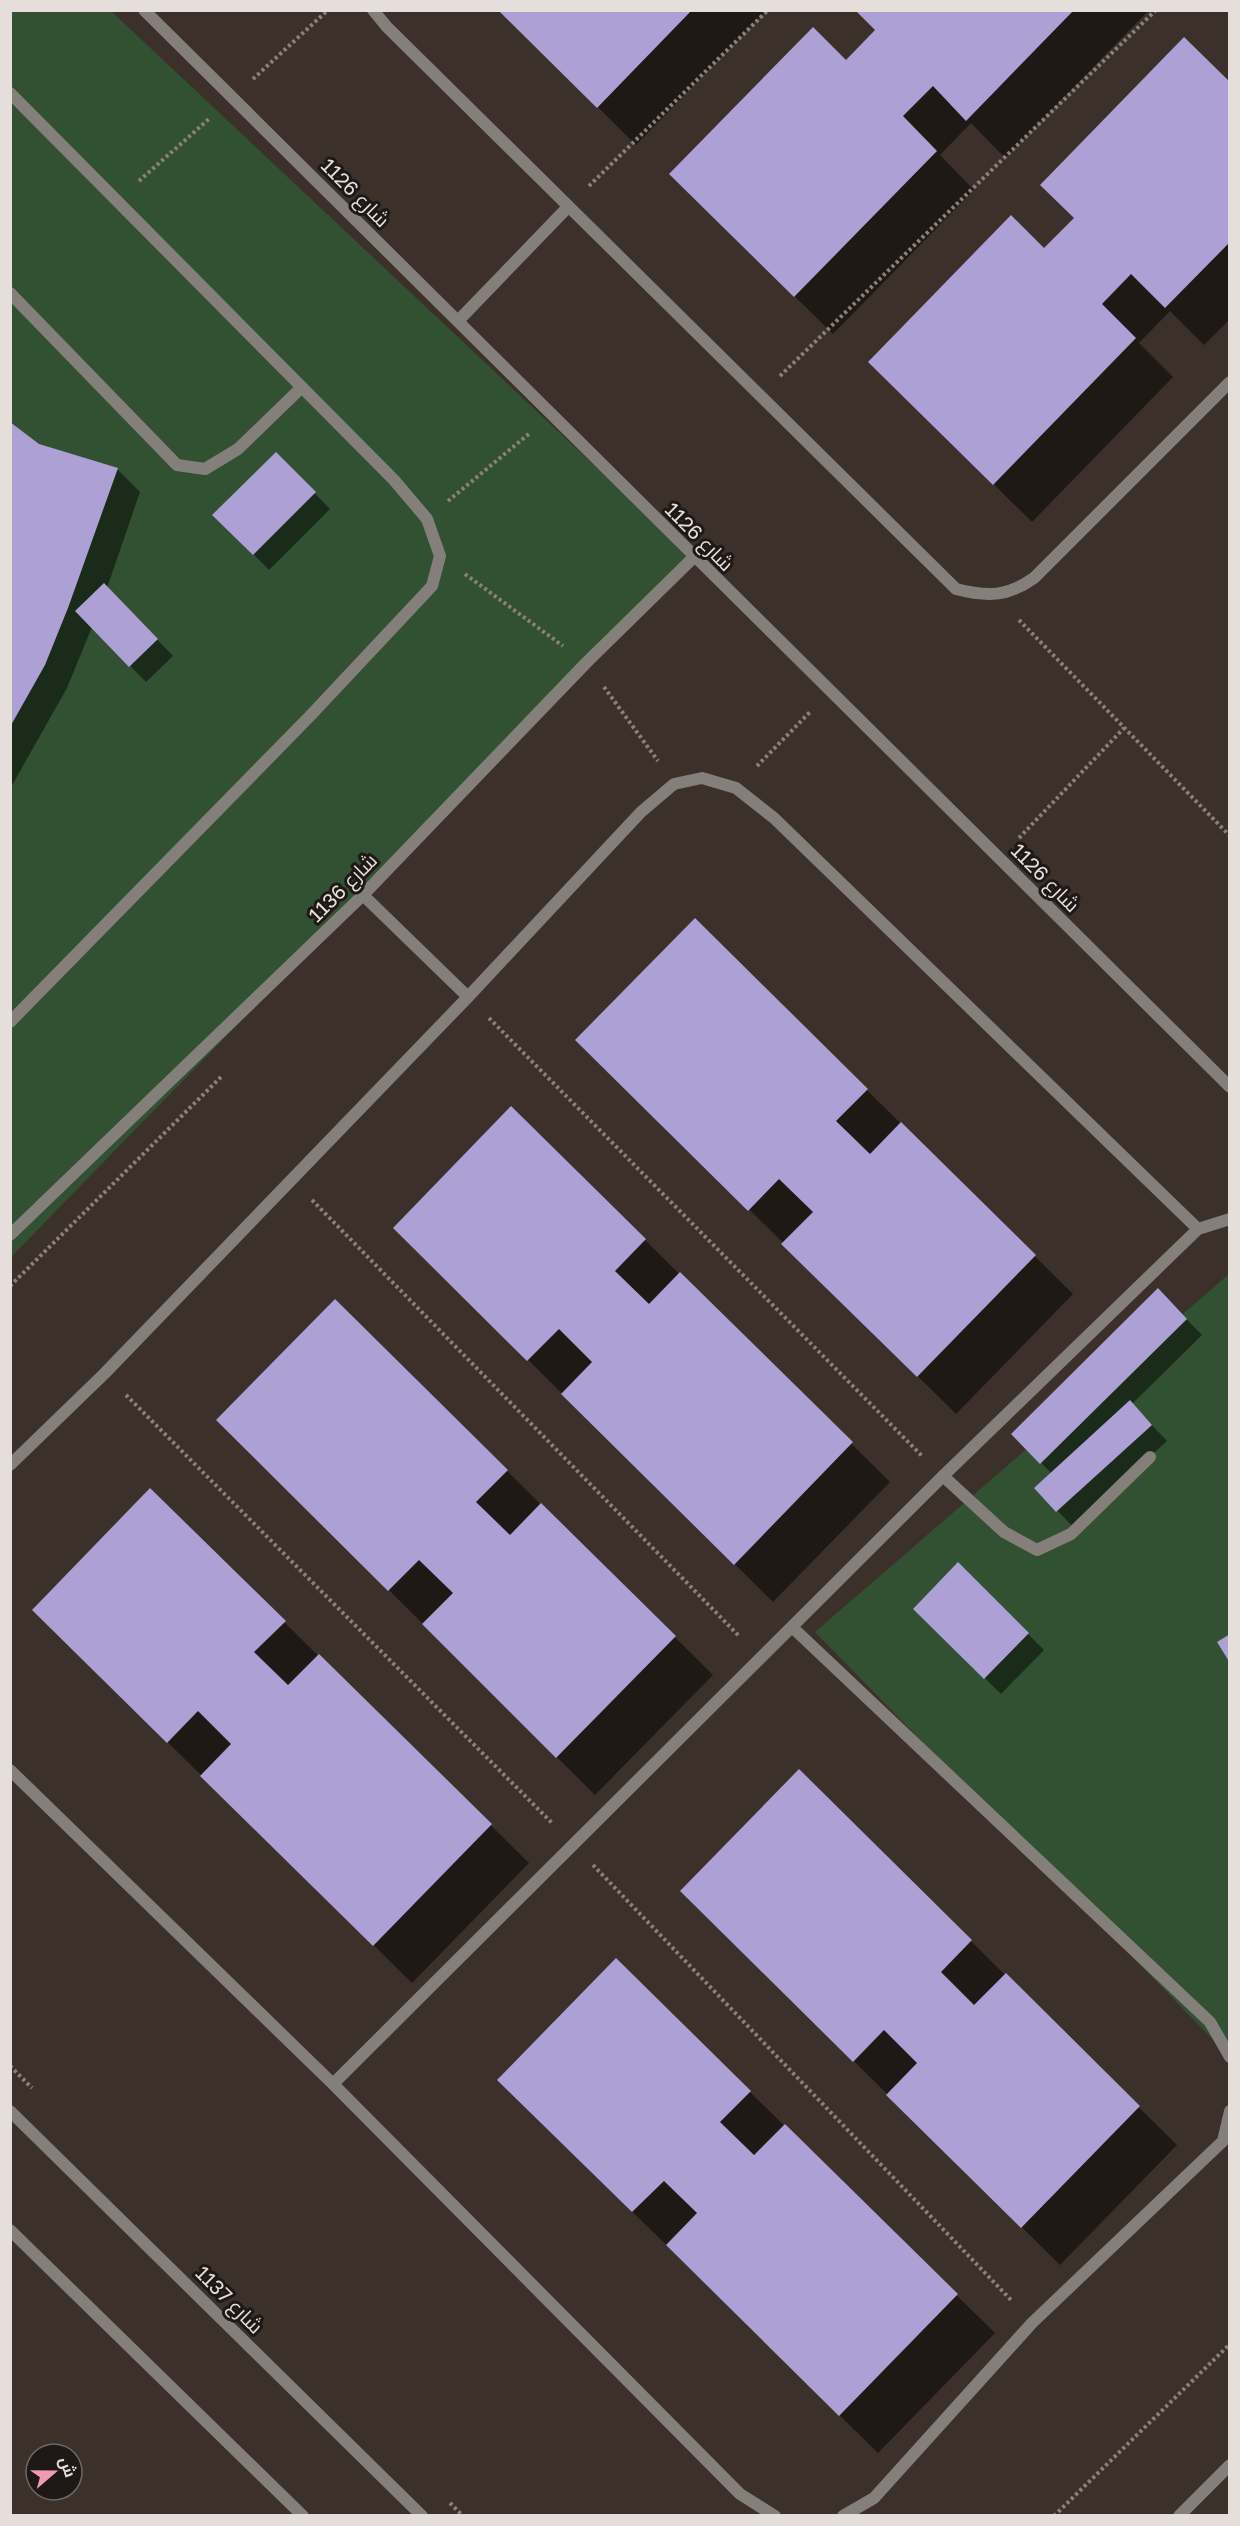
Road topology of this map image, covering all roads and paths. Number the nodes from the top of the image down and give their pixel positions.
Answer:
1 (144, 10) edge
2 (373, 10) edge
3 (768, 10) edge
4 (1155, 10) edge
5 (10, 93) edge
6 (568, 207) junction
7 (10, 293) edge
8 (458, 321) junction
9 (1230, 382) edge
10 (302, 387) junction
11 (759, 397) junction
12 (552, 415) junction
13 (427, 519) junction
14 (693, 558) junction
15 (996, 596) junction
16 (830, 692) junction
17 (1124, 728) junction
18 (736, 789) junction
19 (1230, 836) edge
20 (999, 858) junction
21 (363, 896) junction
22 (468, 997) junction
23 (10, 1022) edge
24 (230, 1068) dead end
25 (1230, 1087) edge
26 (291, 1178) junction
27 (1230, 1219) edge
28 (1198, 1229) junction
29 (10, 1235) edge
30 (10, 1286) edge
31 (1150, 1457) dead end
32 (10, 1465) edge
33 (943, 1476) junction
34 (792, 1627) junction
35 (761, 1658) junction
36 (10, 1770) edge
37 (1230, 2057) edge
38 (333, 2084) junction
39 (10, 2111) edge
40 (1230, 2111) edge
41 (10, 2230) edge
42 (1230, 2344) edge
43 (1230, 2465) edge
44 (303, 2516) edge
45 (422, 2516) edge
46 (775, 2516) edge
47 (843, 2516) edge
48 (1054, 2516) edge
49 (1179, 2516) edge

1 - 8 street, شارع 1126
2 - 6 street
3 - 6 path
4 - 11 path
5 - 10 street
6 - 8 street
6 - 11 street
7 - 10 street
8 - 12 street, شارع 1126
9 - 15 street
10 - 13 street
11 - 15 street
12 - 13 path
12 - 14 street, شارع 1126
13 - 23 street
14 - 16 street, شارع 1126
14 - 21 street, شارع 1136
15 - 17 path
16 - 18 path
16 - 20 street, شارع 1126
17 - 19 path
17 - 20 path
18 - 22 street
18 - 28 street
20 - 25 street, شارع 1126
21 - 22 street
21 - 29 street, شارع 1136
22 - 26 street
22 - 33 path
24 - 30 path
26 - 32 street
26 - 35 path
27 - 28 street
28 - 33 street
31 - 33 street
33 - 34 street
34 - 35 street
34 - 37 street
35 - 38 street
36 - 38 street
38 - 46 street
39 - 45 street, شارع 1137
40 - 47 street
41 - 44 street
42 - 48 path
43 - 49 street

